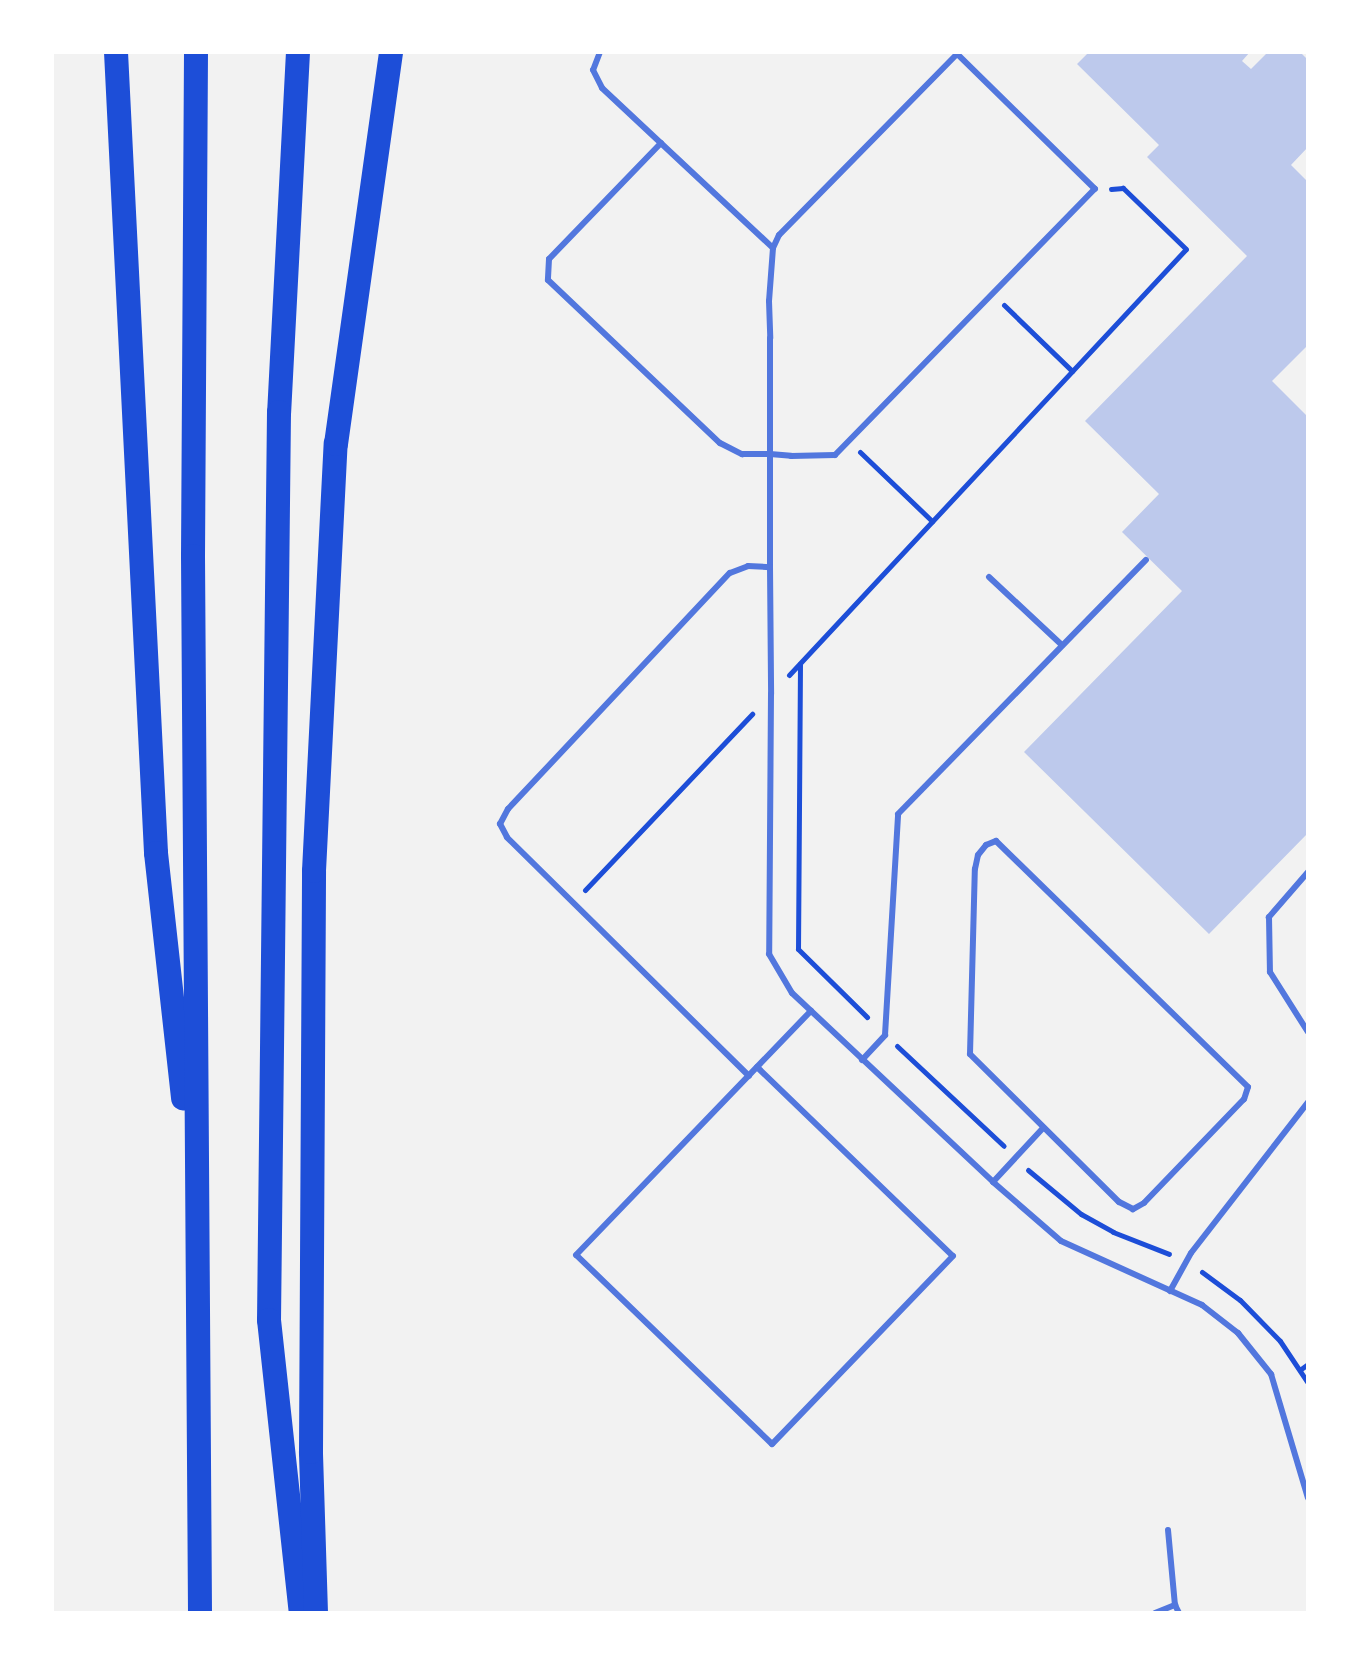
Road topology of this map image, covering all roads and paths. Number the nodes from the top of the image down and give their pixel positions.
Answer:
1 (116, 52) edge
2 (196, 52) edge
3 (298, 52) edge
4 (391, 52) edge
5 (600, 52) edge
6 (957, 53) edge
7 (661, 143) junction
8 (1095, 189) junction
9 (773, 248) junction
10 (995, 295) junction
11 (1072, 371) junction
12 (851, 443) junction
13 (770, 454) junction
14 (932, 521) junction
15 (1146, 560) dead end
16 (770, 567) junction
17 (989, 577) dead end
18 (1062, 645) junction
19 (771, 694) junction
20 (1308, 872) edge
21 (574, 902) junction
22 (811, 1011) junction
23 (1308, 1032) edge
24 (862, 1060) junction
25 (757, 1067) junction
26 (749, 1076) junction
27 (1308, 1102) edge
28 (1043, 1128) junction
29 (993, 1182) junction
30 (197, 1229) junction
31 (1170, 1291) junction
32 (1308, 1364) edge
33 (1301, 1369) dead end
34 (1308, 1498) edge
35 (1168, 1530) dead end
36 (1175, 1605) junction
37 (200, 1613) edge
38 (301, 1613) edge
39 (316, 1613) edge
40 (1155, 1613) edge
41 (1179, 1613) edge

1 - 30 highway
2 - 30 highway
3 - 38 highway
4 - 39 highway
5 - 7 lane
6 - 8 lane
6 - 9 lane
7 - 9 lane
7 - 13 lane
8 - 10 lane
8 - 11 path
9 - 13 lane
10 - 11 path
10 - 12 lane
11 - 14 path
12 - 13 lane
12 - 14 path
13 - 16 lane
14 - 19 path
15 - 18 lane
16 - 19 lane
16 - 21 lane
17 - 18 lane
18 - 24 lane
19 - 21 path
19 - 22 lane
20 - 23 lane
21 - 26 lane
22 - 24 lane
22 - 25 lane
24 - 29 lane
25 - 26 lane
25 - 26 lane
27 - 31 lane
28 - 28 lane
28 - 29 lane
29 - 31 lane
30 - 37 highway
31 - 34 lane
32 - 33 path
35 - 36 lane
36 - 40 lane
36 - 41 lane

